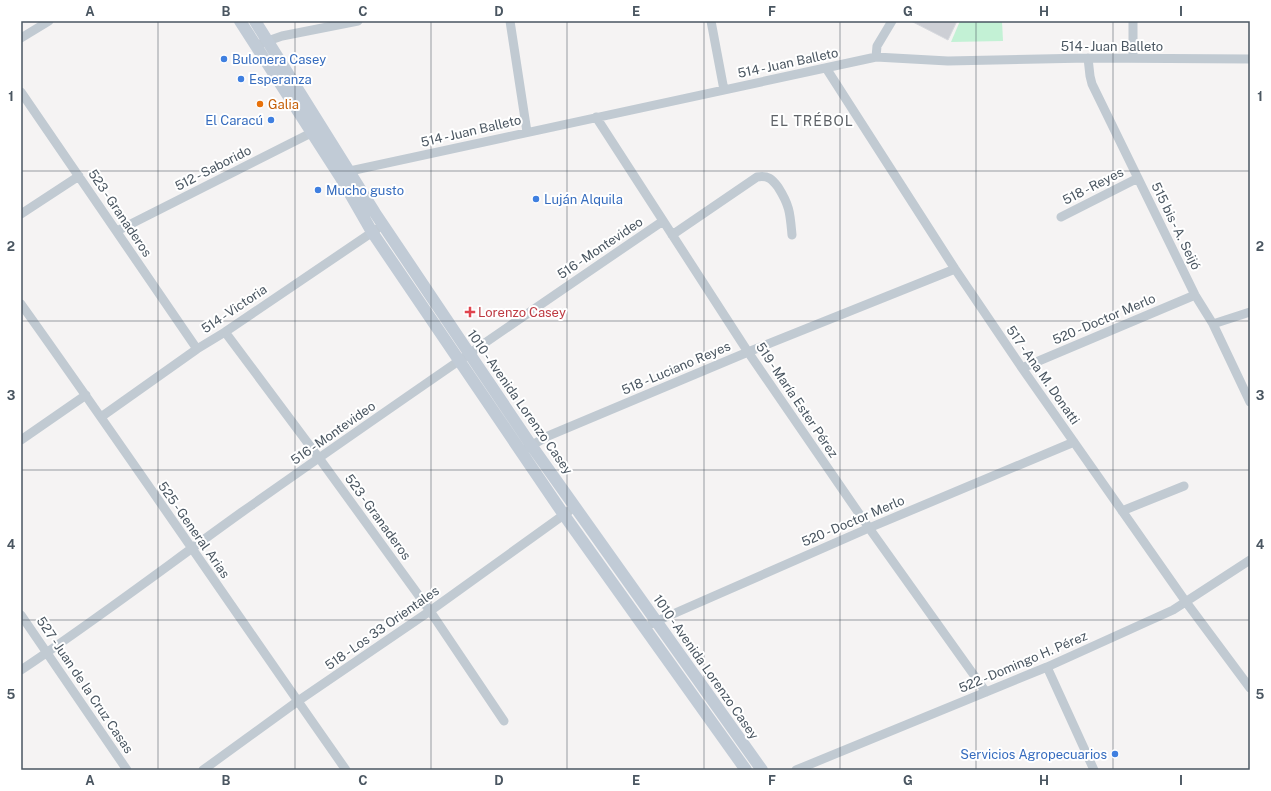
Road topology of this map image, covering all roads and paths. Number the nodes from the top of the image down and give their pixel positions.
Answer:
1 (49, 21) edge
2 (240, 21) edge
3 (255, 21) edge
4 (358, 21) edge
5 (510, 21) edge
6 (711, 21) edge
7 (892, 21) edge
8 (1133, 21) edge
9 (21, 38) edge
10 (261, 44) junction
11 (876, 57) junction
12 (1088, 58) junction
13 (1133, 58) junction
14 (1250, 59) edge
15 (826, 68) junction
16 (724, 90) junction
17 (21, 92) edge
18 (596, 117) junction
19 (317, 130) junction
20 (527, 132) junction
21 (345, 175) junction
22 (79, 176) junction
23 (1138, 178) junction
24 (21, 214) edge
25 (1061, 217) dead end
26 (663, 221) junction
27 (383, 225) junction
28 (117, 231) junction
29 (372, 232) junction
30 (672, 235) junction
31 (792, 235) dead end
32 (955, 269) junction
33 (1195, 295) junction
34 (21, 304) edge
35 (1250, 312) edge
36 (1213, 324) junction
37 (225, 332) junction
38 (197, 349) junction
39 (748, 352) junction
40 (464, 357) junction
41 (1022, 368) junction
42 (86, 395) junction
43 (1250, 402) edge
44 (101, 417) junction
45 (21, 440) edge
46 (1074, 442) junction
47 (531, 445) junction
48 (521, 452) junction
49 (319, 458) junction
50 (1184, 486) dead end
51 (575, 507) junction
52 (1122, 511) junction
53 (564, 514) junction
54 (869, 528) junction
55 (191, 548) junction
56 (1250, 560) edge
57 (1186, 602) junction
58 (430, 611) junction
59 (21, 615) edge
60 (656, 621) junction
61 (644, 628) junction
62 (48, 653) junction
63 (1047, 667) junction
64 (21, 670) edge
65 (1250, 688) edge
66 (986, 692) junction
67 (298, 701) junction
68 (504, 721) dead end
69 (127, 770) edge
70 (203, 770) edge
71 (346, 770) edge
72 (746, 770) edge
73 (762, 770) edge
74 (796, 770) edge
75 (1094, 770) edge

1 - 9 street
2 - 10 main road, 1010 - Avenida Lorenzo Casey
3 - 10 main road, 1010 - Avenida Lorenzo Casey
4 - 10 street
5 - 20 street
6 - 16 street
7 - 11 street
8 - 13 street
10 - 19 main road, 1010 - Avenida Lorenzo Casey
11 - 12 street, 514 - Juan Balleto
11 - 15 street, 514 - Juan Balleto
12 - 13 street, 514 - Juan Balleto
12 - 23 street, 515 bis - A. Seijó
13 - 14 street, 514 - Juan Balleto
15 - 16 street, 514 - Juan Balleto
15 - 32 street, 517 - Ana M. Donatti
16 - 18 street, 514 - Juan Balleto
17 - 22 street, 523 - Granaderos
18 - 20 street, 514 - Juan Balleto
18 - 26 street, 519 - María Ester Pérez
19 - 21 main road, 1010 - Avenida Lorenzo Casey
19 - 28 street, 512 - Saborido
20 - 21 street, 514 - Juan Balleto
21 - 27 main road, 1010 - Avenida Lorenzo Casey
21 - 29 main road, 1010 - Avenida Lorenzo Casey
22 - 24 street
22 - 28 street, 523 - Granaderos
23 - 25 street, 518 - Reyes
23 - 33 street, 515 bis - A. Seijó
26 - 30 street, 519 - María Ester Pérez
26 - 40 street, 516 - Montevideo
27 - 29 street, 514 - Victoria
27 - 40 main road, 1010 - Avenida Lorenzo Casey
28 - 38 street, 523 - Granaderos
29 - 37 street, 514 - Victoria
29 - 40 main road, 1010 - Avenida Lorenzo Casey
30 - 31 street
30 - 39 street, 519 - María Ester Pérez
32 - 39 street, 518 - Luciano Reyes
32 - 41 street, 517 - Ana M. Donatti
33 - 36 street, 515 bis - A. Seijó
33 - 41 street, 520 - Doctor Merlo
34 - 42 street, 525 - General Arias
35 - 36 street
36 - 43 street, 515 bis - A. Seijó
37 - 38 street, 514 - Victoria
37 - 49 street, 523 - Granaderos
38 - 44 street, 514 - Victoria
39 - 47 street, 518 - Luciano Reyes
39 - 54 street, 519 - María Ester Pérez
40 - 47 main road, 1010 - Avenida Lorenzo Casey
40 - 48 main road, 1010 - Avenida Lorenzo Casey
40 - 49 street, 516 - Montevideo
41 - 46 street, 517 - Ana M. Donatti
42 - 44 street, 525 - General Arias
42 - 45 street
44 - 55 street, 525 - General Arias
46 - 52 street, 517 - Ana M. Donatti
46 - 54 street, 520 - Doctor Merlo
47 - 48 street, 518 - Luciano Reyes
47 - 51 main road, 1010 - Avenida Lorenzo Casey
48 - 53 main road, 1010 - Avenida Lorenzo Casey
49 - 55 street, 516 - Montevideo
49 - 58 street, 523 - Granaderos
50 - 52 street
51 - 53 street, 518 - Los 33 Orientales
51 - 60 main road, 1010 - Avenida Lorenzo Casey
52 - 57 street, 517 - Ana M. Donatti
53 - 58 street, 518 - Los 33 Orientales
53 - 61 main road, 1010 - Avenida Lorenzo Casey
54 - 60 street, 520 - Doctor Merlo
54 - 66 street, 519 - María Ester Pérez
55 - 62 street, 516 - Montevideo
55 - 67 street, 525 - General Arias
56 - 57 street, 522 - Domingo H. Pérez
57 - 63 street, 522 - Domingo H. Pérez
57 - 65 street, 517 - Ana M. Donatti
58 - 67 street, 518 - Los 33 Orientales
58 - 68 street, 523 - Granaderos
59 - 62 street, 527 - Juan de la Cruz Casas
60 - 61 street, 520 - Doctor Merlo
60 - 73 main road, 1010 - Avenida Lorenzo Casey
61 - 72 main road, 1010 - Avenida Lorenzo Casey
62 - 64 street, 516 - Montevideo
62 - 69 street, 527 - Juan de la Cruz Casas
63 - 66 street, 522 - Domingo H. Pérez
63 - 75 street
66 - 74 street, 522 - Domingo H. Pérez
67 - 70 street, 518 - Los 33 Orientales
67 - 71 street, 525 - General Arias

